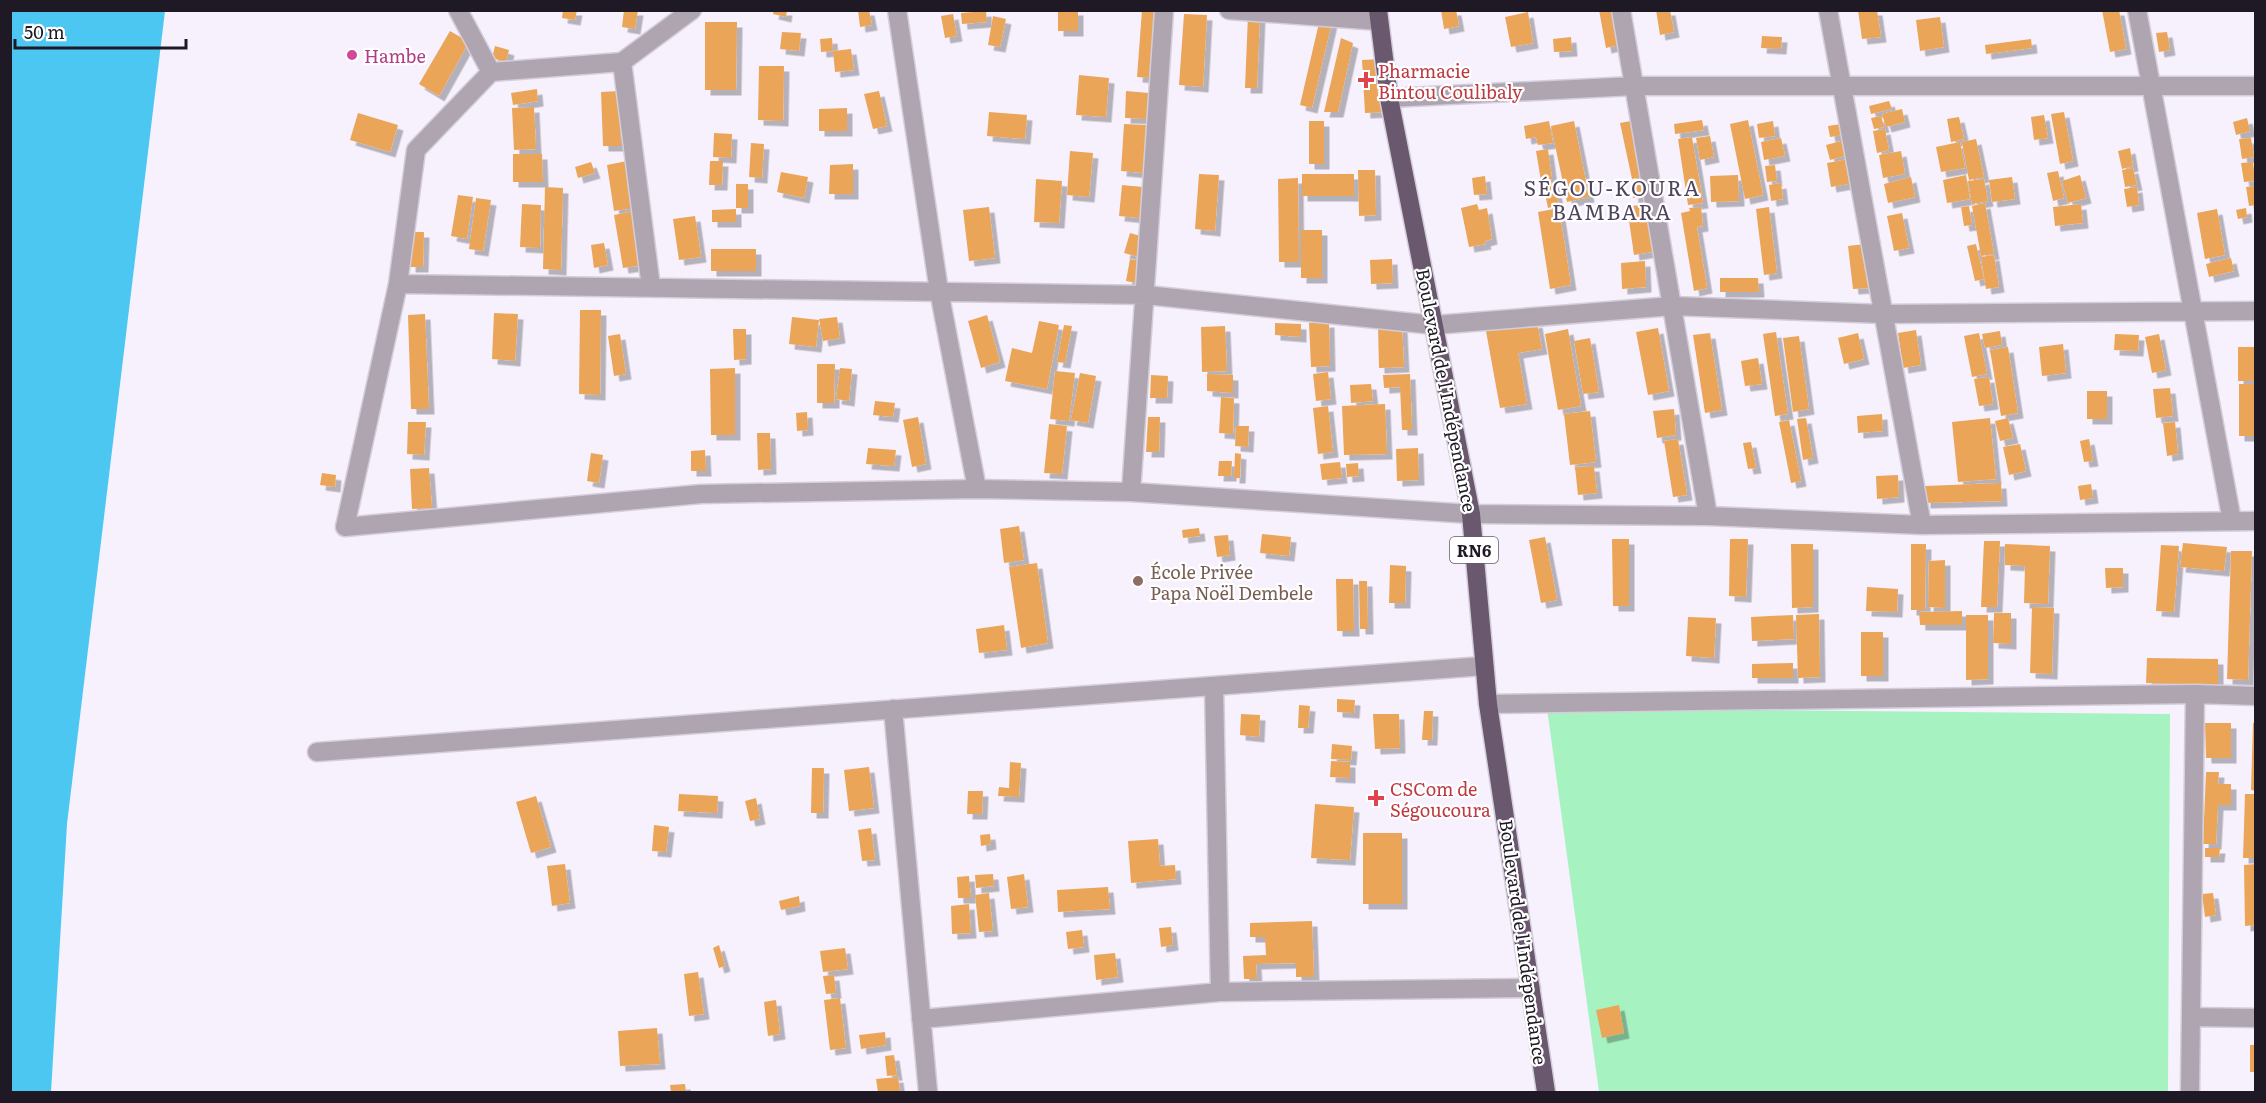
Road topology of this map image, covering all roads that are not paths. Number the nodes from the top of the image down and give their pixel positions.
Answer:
1 (458, 10) edge
2 (692, 10) edge
3 (897, 10) edge
4 (1164, 10) edge
5 (1229, 10) edge
6 (1621, 10) edge
7 (1828, 10) edge
8 (2137, 10) edge
9 (1378, 16) edge
10 (622, 62) junction
11 (491, 72) junction
12 (1634, 86) junction
13 (1842, 86) junction
14 (2151, 86) junction
15 (2256, 86) edge
16 (1389, 98) junction
17 (399, 284) junction
18 (651, 286) junction
19 (939, 291) junction
20 (1146, 295) junction
21 (1673, 306) junction
22 (2193, 311) junction
23 (2256, 311) edge
24 (1883, 314) junction
25 (1434, 325) junction
26 (976, 489) junction
27 (1131, 492) junction
28 (1472, 514) junction
29 (1708, 516) junction
30 (2232, 521) junction
31 (2256, 521) edge
32 (1922, 525) junction
33 (1484, 666) junction
34 (1214, 686) junction
35 (2195, 694) junction
36 (2256, 696) edge
37 (1488, 704) junction
38 (893, 710) junction
39 (317, 752) dead end
40 (1531, 988) junction
41 (1220, 992) junction
42 (2191, 1017) junction
43 (2256, 1018) edge
44 (921, 1019) junction
45 (928, 1092) edge
46 (1546, 1092) edge
47 (2190, 1092) edge

1 - 11 street
2 - 10 street
3 - 19 street
4 - 20 street
5 - 9 street
6 - 12 street
7 - 13 street
8 - 14 street
9 - 16 highway, Boulevard de l'Indépendance / RN6
10 - 11 street
10 - 18 street
11 - 17 street
12 - 13 street
12 - 16 street
12 - 21 street
13 - 14 street
13 - 24 street
14 - 15 street
14 - 22 street
16 - 25 highway, Boulevard de l'Indépendance / RN6
17 - 18 street
17 - 26 street
18 - 19 street
19 - 20 street
19 - 26 street
20 - 25 street
20 - 27 street
21 - 24 street
21 - 25 street
21 - 29 street
22 - 23 street
22 - 24 street
22 - 30 street
24 - 32 street
25 - 28 highway, Boulevard de l'Indépendance / RN6
26 - 27 street
27 - 28 street
28 - 29 street
28 - 33 highway, Boulevard de l'Indépendance / RN6
29 - 32 street
30 - 31 street
30 - 32 street
33 - 34 street
33 - 37 highway, Boulevard de l'Indépendance / RN6
34 - 38 street
34 - 41 street
35 - 36 street
35 - 37 street
35 - 42 street
37 - 40 highway, Boulevard de l'Indépendance / RN6
38 - 39 street
38 - 44 street
40 - 41 street
40 - 46 highway, Boulevard de l'Indépendance / RN6
41 - 44 street
42 - 43 street
42 - 47 street
44 - 45 street

